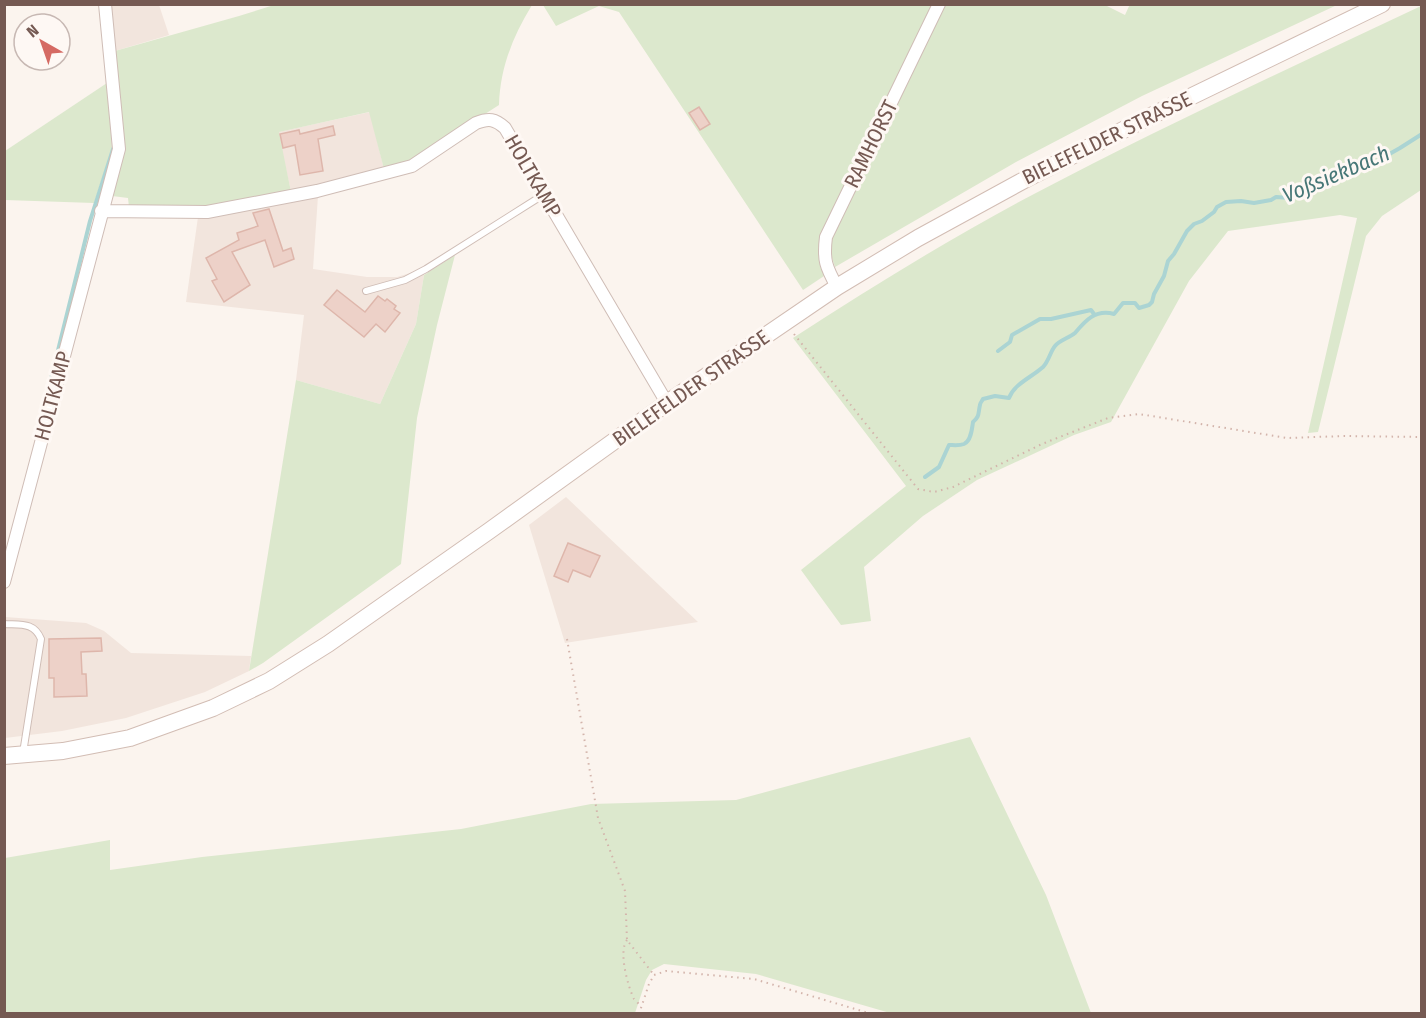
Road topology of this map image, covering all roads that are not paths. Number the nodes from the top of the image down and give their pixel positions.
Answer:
1 (105, 4) edge
2 (939, 4) edge
3 (1382, 4) edge
4 (543, 195) junction
5 (101, 211) junction
6 (837, 287) junction
7 (366, 291) dead end
8 (667, 403) junction
9 (4, 582) edge
10 (4, 624) edge
11 (23, 754) junction
12 (4, 756) edge

1 - 5 street, HOLTKAMP
2 - 6 street, RAMHORST
3 - 6 main road, BIELEFELDER STRASSE
4 - 5 street, HOLTKAMP
4 - 7 lane
4 - 8 street, HOLTKAMP
5 - 9 street, HOLTKAMP
6 - 8 main road, BIELEFELDER STRASSE
8 - 11 main road, BIELEFELDER STRASSE
10 - 11 lane
11 - 12 main road, BIELEFELDER STRASSE

